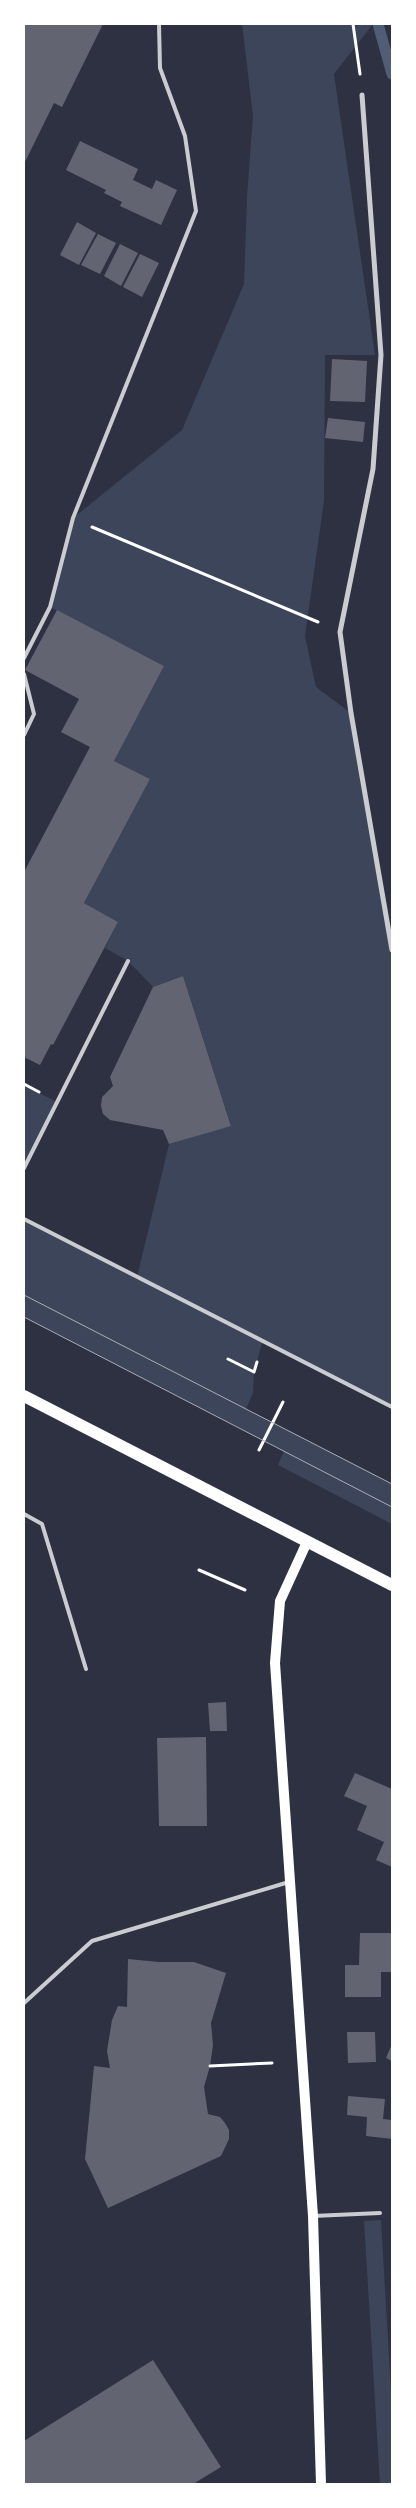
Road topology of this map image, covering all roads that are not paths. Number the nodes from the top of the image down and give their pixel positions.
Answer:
1 (159, 24) edge
2 (362, 95) road end
3 (24, 658) edge
4 (24, 674) edge
5 (24, 735) edge
6 (392, 950) edge
7 (128, 961) dead end
8 (24, 1168) edge
9 (24, 1219) edge
10 (24, 1396) edge
11 (392, 1407) edge
12 (24, 1514) edge
13 (307, 1542) junction
14 (392, 1585) edge
15 (86, 1669) dead end
16 (290, 1882) junction
17 (24, 2003) edge
18 (380, 2213) dead end
19 (313, 2216) junction
20 (321, 2484) edge

1 - 3 lane
2 - 6 street
4 - 5 lane
7 - 8 lane
9 - 11 lane
10 - 13 main road
12 - 15 lane
13 - 14 main road
13 - 16 main road
16 - 17 lane
16 - 19 main road
18 - 19 lane
19 - 20 main road

